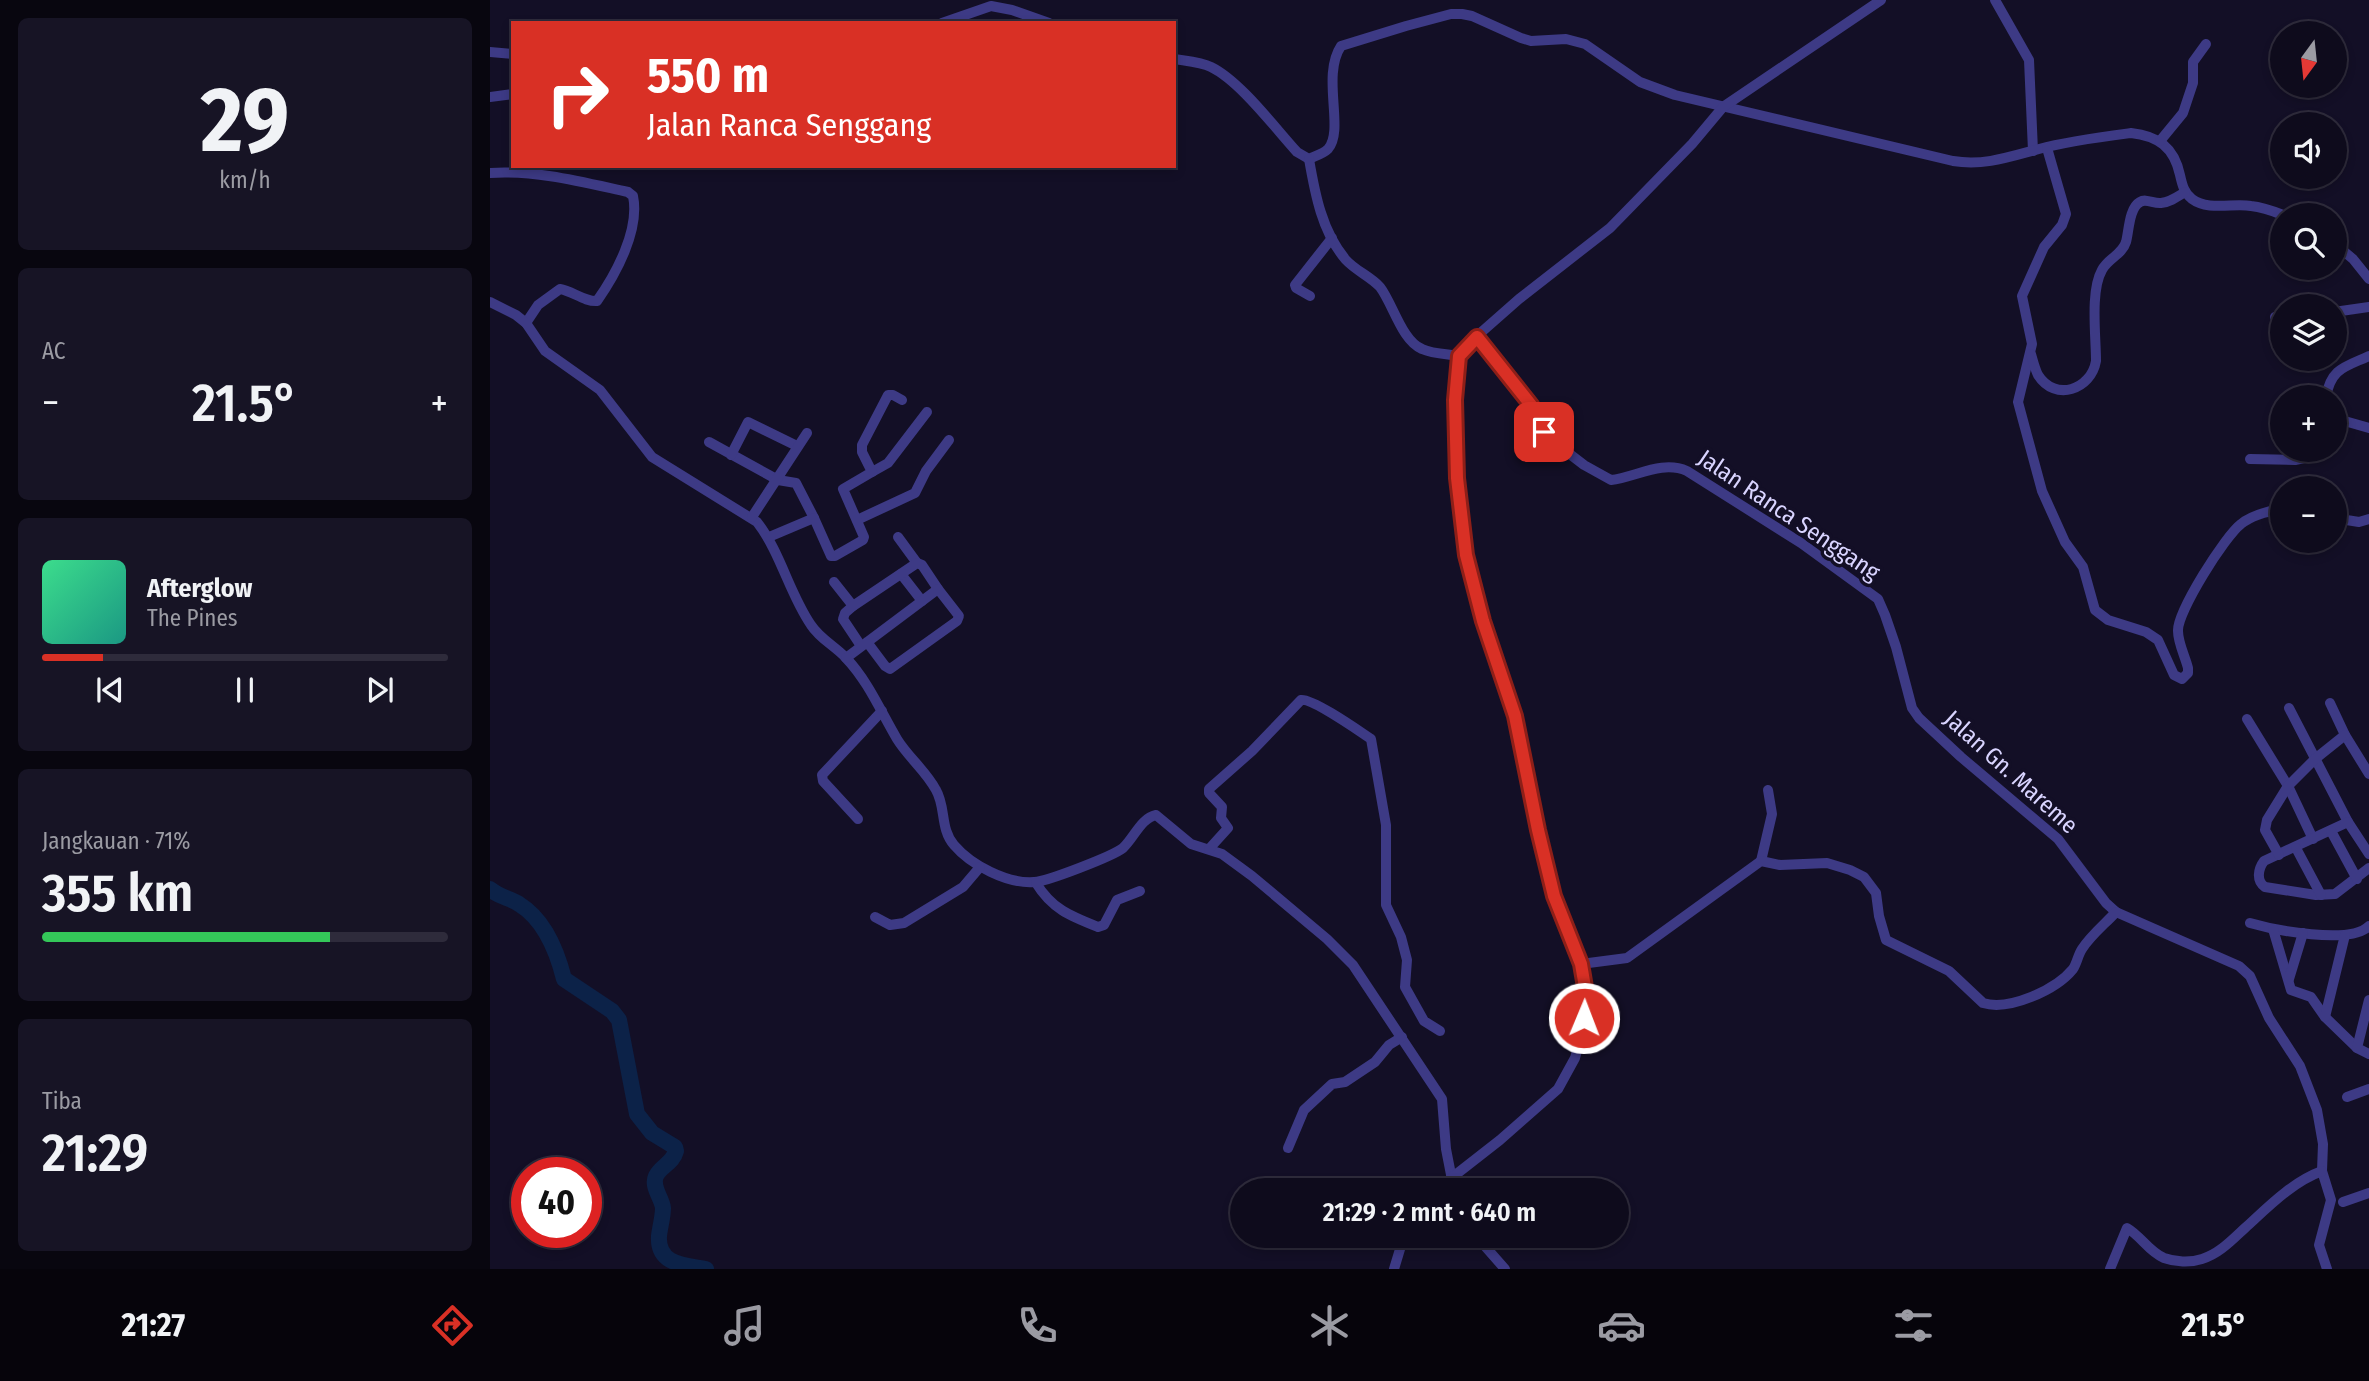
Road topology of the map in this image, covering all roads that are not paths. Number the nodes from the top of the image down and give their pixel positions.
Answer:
1 (1881, 0) edge
2 (1995, 0) edge
3 (948, 21) edge
4 (1043, 21) edge
5 (2207, 44) dead end
6 (490, 52) edge
7 (511, 54) edge
8 (1176, 59) edge
9 (511, 94) edge
10 (490, 97) edge
11 (1723, 107) junction
12 (2161, 141) junction
13 (2047, 148) junction
14 (2033, 151) junction
15 (1309, 159) junction
16 (490, 173) edge
17 (2185, 192) junction
18 (2270, 211) edge
19 (1332, 238) junction
20 (2347, 254) edge
21 (2369, 279) edge
22 (1310, 296) dead end
23 (490, 302) edge
24 (2369, 307) edge
25 (2347, 310) edge
26 (526, 323) junction
27 (1477, 337) junction
28 (2030, 351) junction
29 (1459, 356) junction
30 (2369, 356) edge
31 (2328, 385) edge
32 (902, 400) dead end
33 (927, 412) dead end
34 (2347, 422) edge
35 (2369, 428) edge
36 (807, 433) dead end
37 (949, 440) dead end
38 (709, 442) dead end
39 (797, 446) junction
40 (731, 454) junction
41 (2250, 459) dead end
42 (2270, 459) edge
43 (872, 472) junction
44 (778, 480) junction
45 (2270, 513) edge
46 (752, 517) junction
47 (814, 518) junction
48 (2369, 519) edge
49 (857, 520) junction
50 (2347, 520) edge
51 (769, 537) junction
52 (898, 537) dead end
53 (917, 563) junction
54 (901, 574) junction
55 (834, 582) dead end
56 (937, 589) junction
57 (922, 601) junction
58 (853, 606) junction
59 (1885, 615) joint
60 (864, 644) junction
61 (846, 658) junction
62 (2330, 703) dead end
63 (2289, 708) dead end
64 (882, 711) junction
65 (2247, 719) dead end
66 (2345, 735) junction
67 (2315, 759) junction
68 (2369, 774) edge
69 (2288, 786) junction
70 (1768, 790) dead end
71 (858, 819) dead end
72 (2348, 822) junction
73 (2331, 831) junction
74 (2313, 839) junction
75 (2296, 848) junction
76 (1209, 849) junction
77 (2278, 855) junction
78 (2369, 855) edge
79 (1760, 861) junction
80 (980, 867) junction
81 (2369, 868) edge
82 (2357, 879) junction
83 (1036, 883) junction
84 (1140, 891) dead end
85 (2321, 895) junction
86 (2116, 912) junction
87 (875, 916) dead end
88 (2250, 923) dead end
89 (2273, 929) junction
90 (2367, 930) edge
91 (2303, 933) junction
92 (2345, 935) junction
93 (1581, 964) junction
94 (2288, 979) junction
95 (2369, 1000) edge
96 (2325, 1017) junction
97 (1440, 1031) dead end
98 (1402, 1037) junction
99 (2357, 1048) junction
100 (2369, 1054) edge
101 (2369, 1089) edge
102 (2347, 1097) dead end
103 (1287, 1148) dead end
104 (2322, 1171) junction
105 (1451, 1178) edge
106 (1460, 1178) edge
107 (2369, 1193) edge
108 (2343, 1202) dead end
109 (1400, 1248) edge
110 (1487, 1248) edge
111 (1394, 1269) edge
112 (1505, 1269) edge
113 (2110, 1269) edge
114 (2327, 1269) edge

1 - 11 street
2 - 14 street
3 - 4 street
5 - 12 street
6 - 7 street
8 - 15 street
9 - 10 street
11 - 14 street
11 - 15 street
11 - 27 street
12 - 13 street
12 - 17 street
13 - 14 street
13 - 28 street
15 - 19 street
16 - 26 street
17 - 18 street
17 - 28 street
19 - 22 street
19 - 29 street
20 - 21 street
23 - 26 street
24 - 25 street
26 - 46 street
27 - 29 street
27 - 59 street, Jalan Ranca Senggang
28 - 45 street
29 - 93 street
30 - 31 street
32 - 43 street
33 - 43 street
34 - 35 street
36 - 39 street
37 - 49 street
38 - 40 street
39 - 40 street
39 - 44 street
40 - 44 street
41 - 42 street
43 - 49 street
44 - 46 street
44 - 47 street
46 - 51 street
47 - 49 street
47 - 51 street
48 - 50 street
51 - 61 street
52 - 53 street
53 - 54 street
53 - 56 street
54 - 57 street
54 - 58 street
55 - 58 street
56 - 57 street
56 - 60 street
57 - 60 street
58 - 60 street
59 - 86 street, Jalan Gn. Mareme
60 - 61 street
61 - 64 street
62 - 66 street
63 - 67 street
64 - 71 street
64 - 80 street
65 - 69 street
66 - 67 street
66 - 68 street
67 - 69 street
67 - 72 street
69 - 74 street
69 - 77 street
70 - 79 street
72 - 73 street
72 - 78 street
73 - 74 street
73 - 82 street
74 - 75 street
75 - 77 street
75 - 85 street
76 - 83 street
76 - 97 street
76 - 98 street
77 - 85 street
79 - 86 street
79 - 93 street
80 - 83 street
80 - 87 street
81 - 82 street
82 - 85 street
83 - 84 street
86 - 104 street, Jalan Gn. Mareme
88 - 89 street
89 - 91 street
89 - 94 street
90 - 92 street
91 - 92 street
91 - 94 street
92 - 96 street
93 - 106 street
94 - 96 street
95 - 99 street
96 - 99 street
98 - 103 street
98 - 105 street
99 - 100 street
101 - 102 street
104 - 113 street
104 - 114 street, Jalan Gn. Mareme
107 - 108 street
109 - 111 street
110 - 112 street

